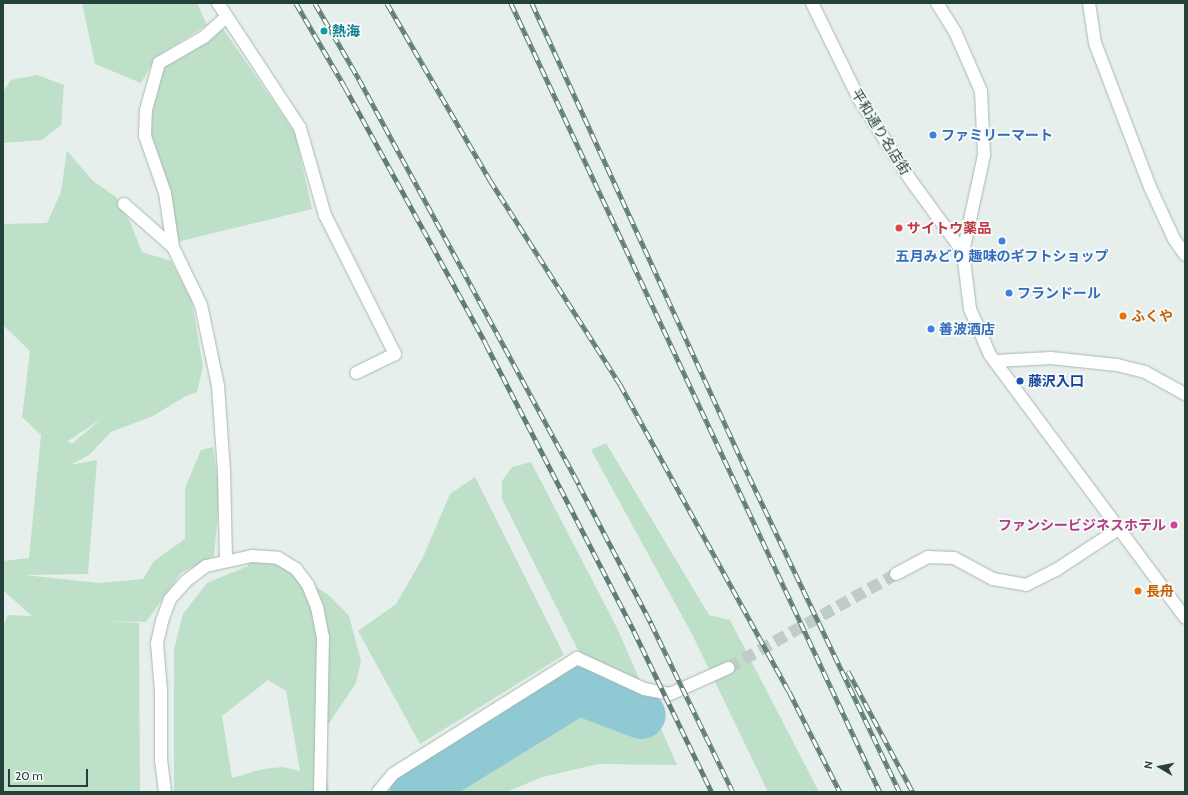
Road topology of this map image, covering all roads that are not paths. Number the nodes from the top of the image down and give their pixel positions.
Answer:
1 (218, 3) edge
2 (812, 3) edge
3 (937, 3) edge
4 (1089, 3) edge
5 (226, 17) junction
6 (124, 204) dead end
7 (173, 247) junction
8 (963, 252) junction
9 (1185, 255) edge
10 (995, 361) junction
11 (356, 373) dead end
12 (1185, 394) edge
13 (1120, 528) junction
14 (226, 560) junction
15 (896, 574) tunnel mouth
16 (1185, 618) edge
17 (728, 668) tunnel mouth
18 (165, 792) edge
19 (320, 792) edge
20 (378, 792) edge

1 - 5 street
2 - 8 street, 平和通り名店街
3 - 8 street
4 - 9 street
5 - 7 street
5 - 11 street
6 - 7 street
7 - 14 street
8 - 10 street
10 - 12 street
10 - 13 street
13 - 15 street
13 - 16 street
14 - 18 street
14 - 19 street
17 - 20 street

